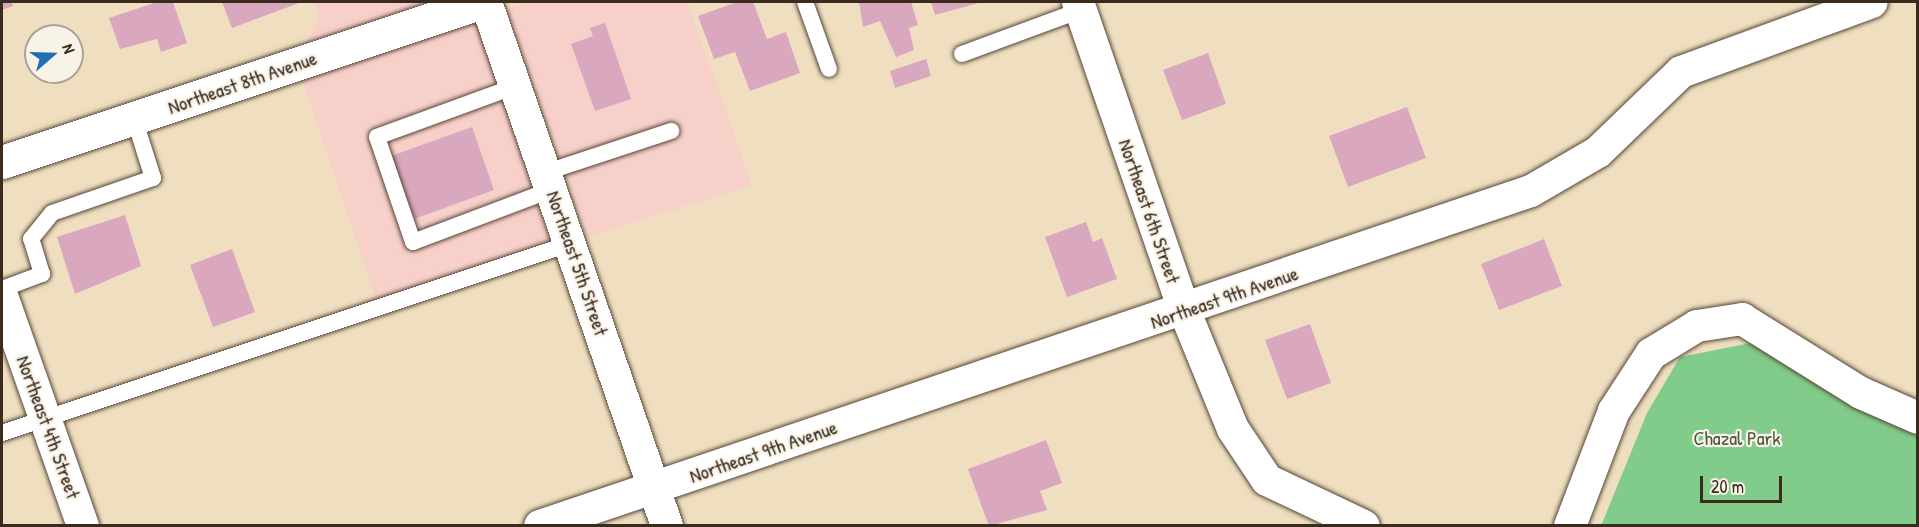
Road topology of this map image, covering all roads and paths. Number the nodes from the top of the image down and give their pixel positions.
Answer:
1 (484, 2) edge
2 (805, 2) edge
3 (1872, 2) edge
4 (1079, 6) edge
5 (962, 54) dead end
6 (829, 69) dead end
7 (516, 86) junction
8 (134, 118) junction
9 (671, 131) dead end
10 (2, 162) edge
11 (550, 180) junction
12 (572, 243) junction
13 (2, 289) edge
14 (2, 296) edge
15 (1185, 312) junction
16 (7, 328) edge
17 (1917, 418) edge
18 (46, 419) junction
19 (2, 433) edge
20 (654, 488) junction
21 (83, 525) edge
22 (540, 525) edge
23 (667, 525) edge
24 (1364, 525) edge
25 (1570, 525) edge

1 - 7 street, Northeast 5th Street
1 - 8 main road, Northeast 8th Avenue
2 - 6 lane
3 - 15 street, Northeast 9th Avenue
4 - 5 lane
4 - 15 street, Northeast 6th Street
7 - 11 street, Northeast 5th Street
7 - 11 lane
8 - 10 main road, Northeast 8th Avenue
8 - 13 lane
9 - 11 lane
11 - 12 street, Northeast 5th Street
12 - 18 lane
12 - 20 street, Northeast 5th Street
14 - 16 street, Northeast 4th Street
15 - 20 street, Northeast 9th Avenue
15 - 24 street, Northeast 6th Street
16 - 18 street, Northeast 4th Street
17 - 25 street
18 - 19 lane
18 - 21 street, Northeast 4th Street
20 - 22 street, Northeast 9th Avenue
20 - 23 street, Northeast 5th Street

